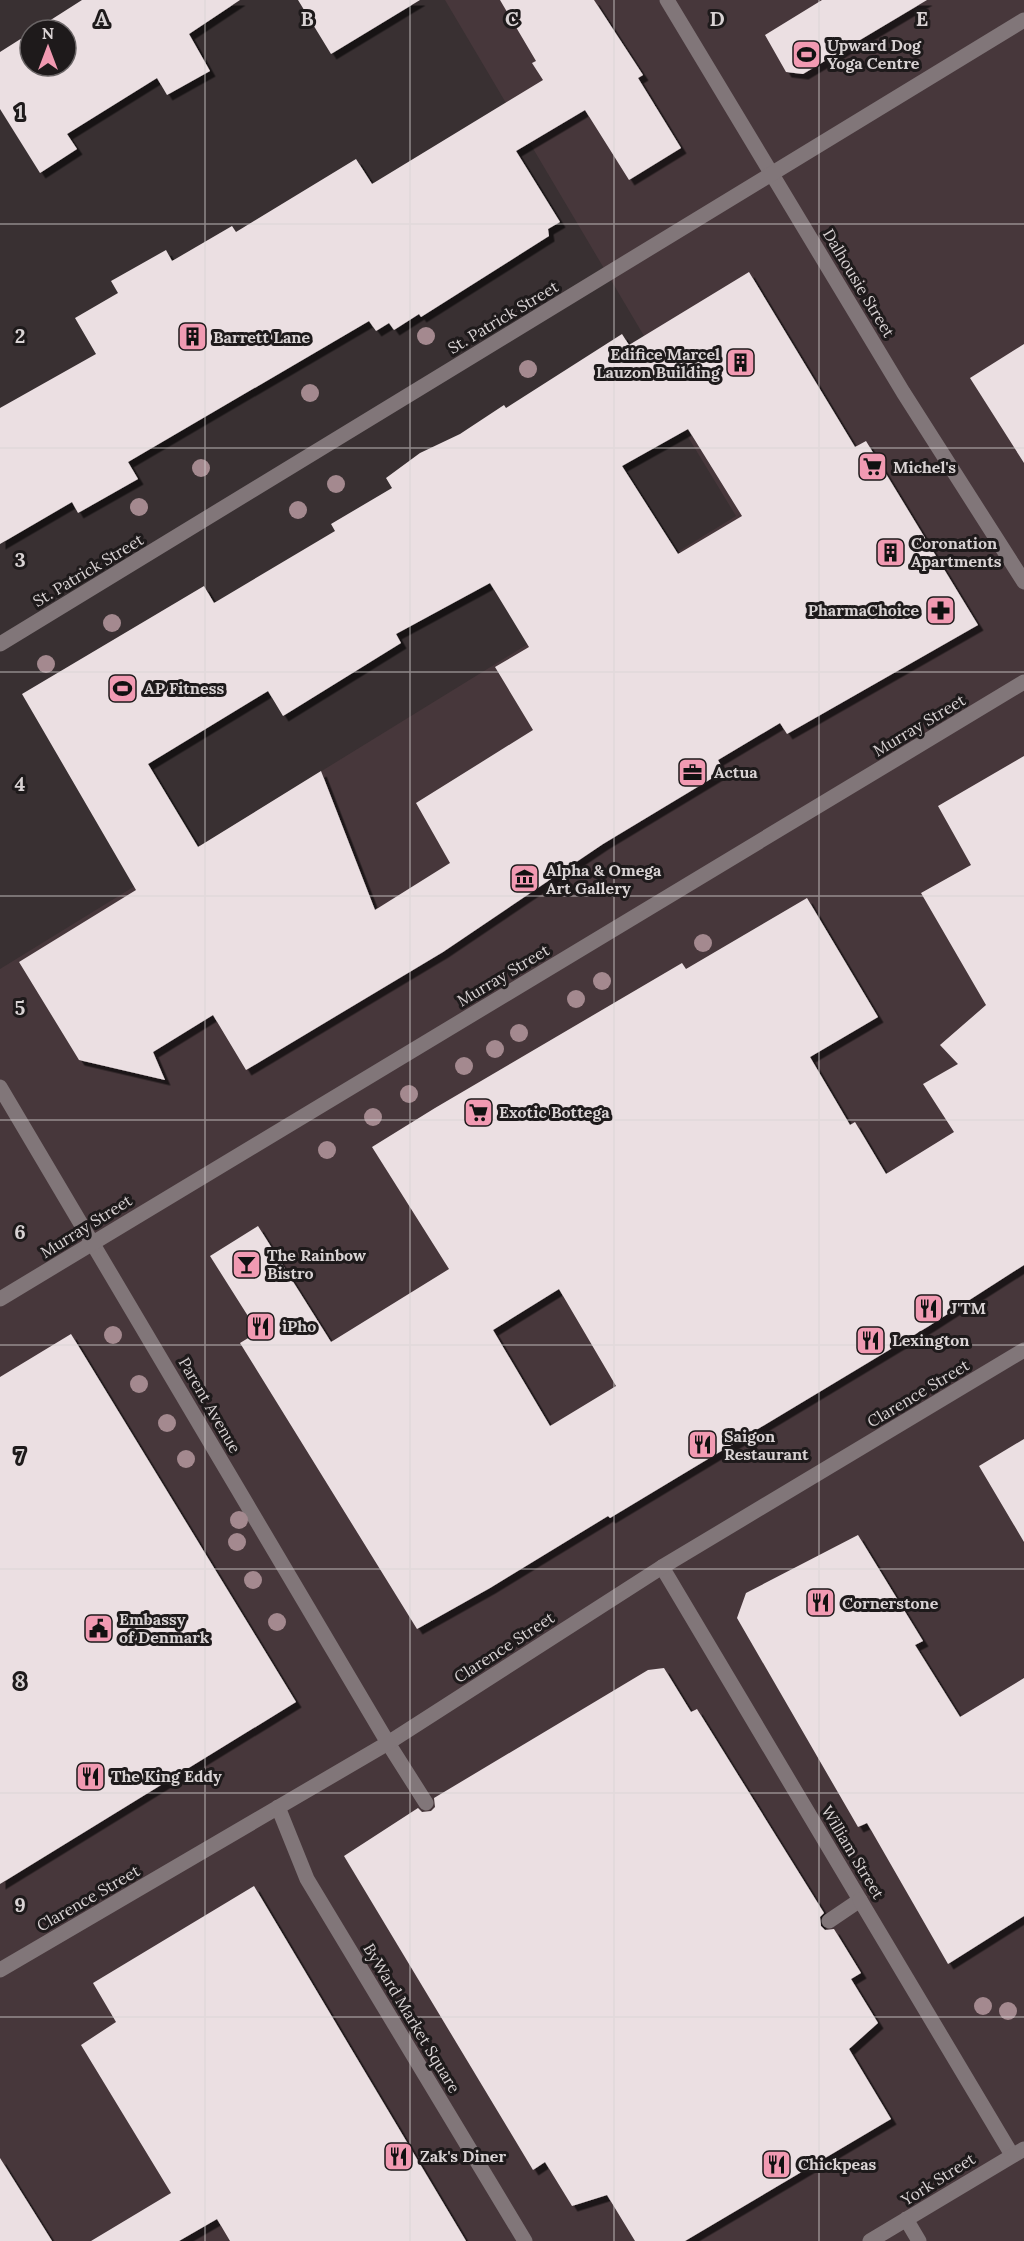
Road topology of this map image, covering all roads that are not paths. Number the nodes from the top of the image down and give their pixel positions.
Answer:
1 (667, 0) edge
2 (1024, 20) edge
3 (771, 174) junction
4 (1024, 582) edge
5 (0, 644) edge
6 (1024, 682) edge
7 (0, 1087) edge
8 (92, 1244) junction
9 (0, 1299) edge
10 (1024, 1350) edge
11 (662, 1567) junction
12 (388, 1743) junction
13 (426, 1803) dead end
14 (278, 1807) junction
15 (860, 1900) junction
16 (829, 1920) dead end
17 (0, 1970) edge
18 (1018, 2152) edge
19 (906, 2219) junction
20 (525, 2241) edge
21 (870, 2241) edge
22 (919, 2241) edge

1 - 3 street, Dalhousie Street
2 - 3 street, St. Patrick Street
3 - 4 street, Dalhousie Street
3 - 5 street, St. Patrick Street
6 - 8 street, Murray Street
7 - 8 street, Parent Avenue
8 - 9 street, Murray Street
8 - 12 street, Parent Avenue
10 - 11 street, Clarence Street
11 - 12 street, Clarence Street
11 - 15 street, William Street
12 - 13 street, Parent Avenue
12 - 14 street, Clarence Street
14 - 17 street, Clarence Street
14 - 20 street, ByWard Market Square
15 - 16 street
15 - 18 street, William Street
18 - 19 street, York Street
19 - 21 street, York Street
19 - 22 street

